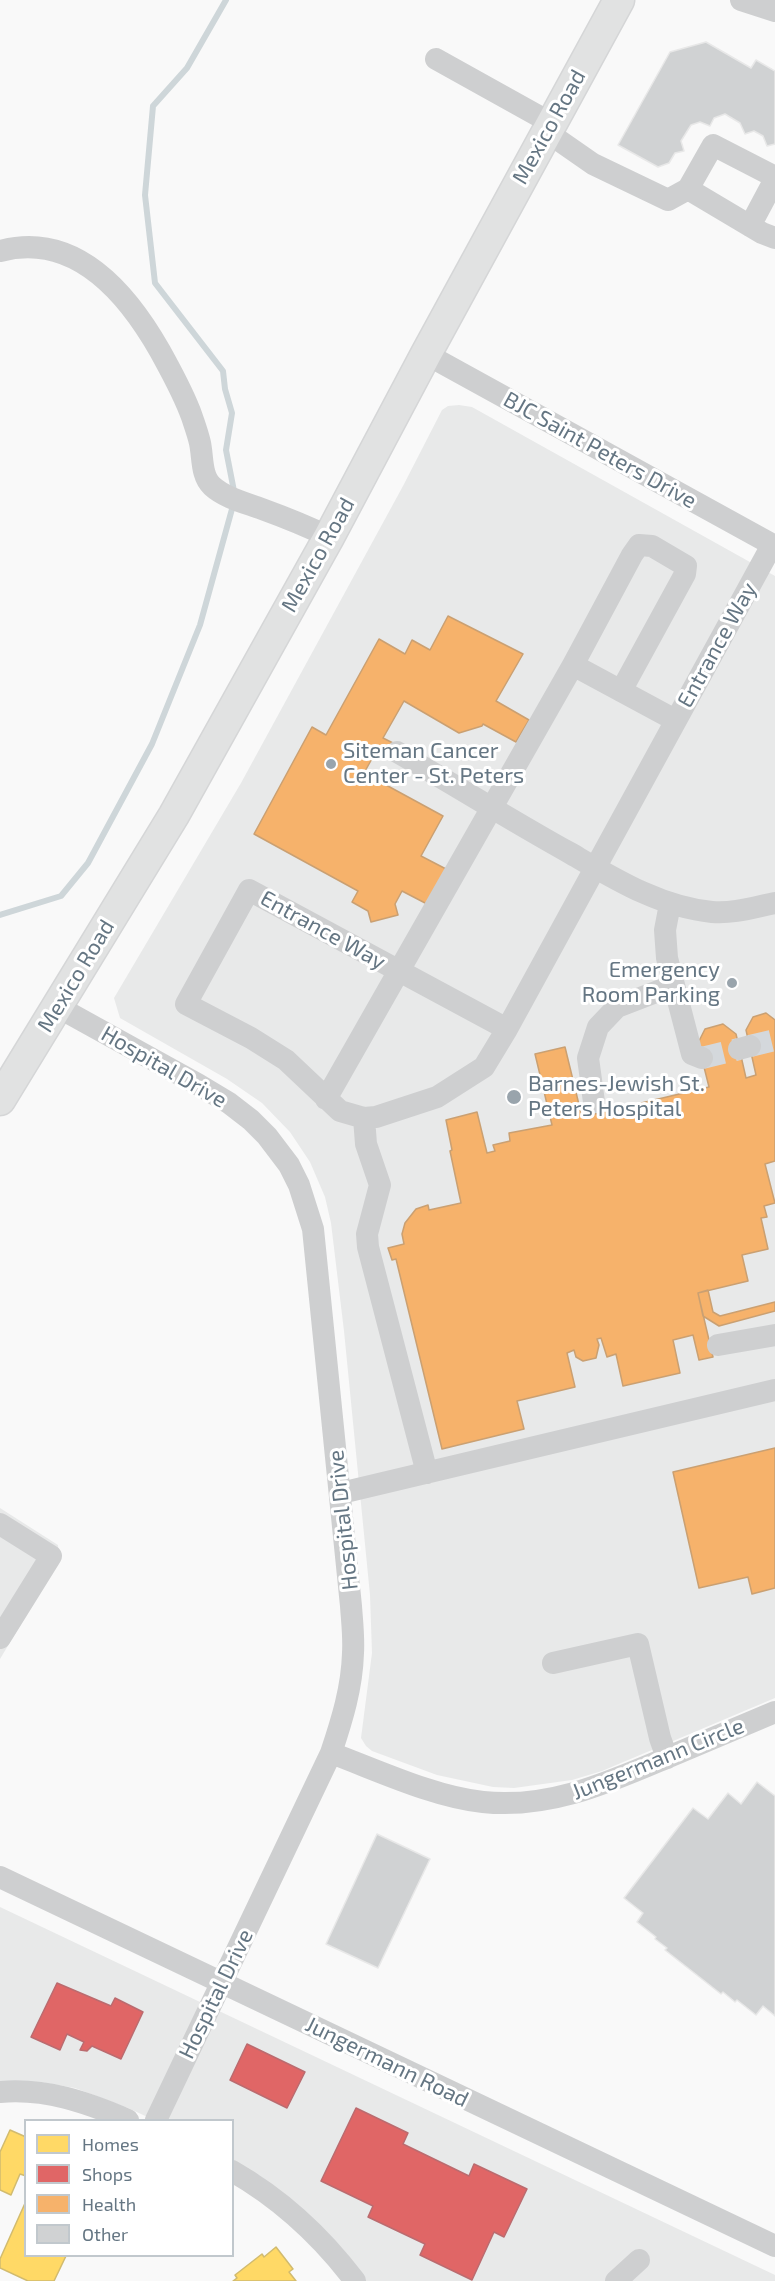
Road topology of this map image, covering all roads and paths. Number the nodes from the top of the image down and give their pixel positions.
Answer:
1 (619, 0) edge
2 (741, 0) edge
3 (775, 11) edge
4 (436, 60) dead end
5 (549, 128) junction
6 (775, 178) edge
7 (688, 189) junction
8 (750, 226) junction
9 (775, 238) edge
10 (0, 251) edge
11 (426, 354) junction
12 (329, 537) junction
13 (774, 545) edge
14 (573, 665) junction
15 (621, 691) junction
16 (675, 720) junction
17 (398, 752) dead end
18 (491, 809) junction
19 (594, 867) junction
20 (775, 903) edge
21 (670, 904) junction
22 (399, 971) junction
23 (674, 985) junction
24 (58, 1007) junction
25 (507, 1029) junction
26 (702, 1058) dead end
27 (326, 1099) junction
28 (0, 1100) edge
29 (594, 1102) dead end
30 (364, 1118) junction
31 (775, 1335) edge
32 (718, 1345) dead end
33 (775, 1390) edge
34 (427, 1473) junction
35 (341, 1493) junction
36 (0, 1524) edge
37 (0, 1638) edge
38 (553, 1663) dead end
39 (775, 1712) edge
40 (331, 1753) junction
41 (667, 1758) junction
42 (0, 1877) edge
43 (222, 1982) junction
44 (0, 2092) edge
45 (124, 2119) edge
46 (157, 2119) edge
47 (234, 2172) edge
48 (775, 2246) edge
49 (639, 2260) dead end
50 (355, 2281) edge
51 (616, 2281) edge

1 - 5 main road, Mexico Road
2 - 3 street
4 - 5 street
5 - 7 street
5 - 11 main road, Mexico Road
6 - 7 street
6 - 8 street
7 - 8 street
8 - 9 street
10 - 12 street
11 - 12 main road, Mexico Road
11 - 13 street, BJC Saint Peters Drive
12 - 24 main road, Mexico Road
13 - 16 street, Entrance Way
14 - 15 street
14 - 15 street
14 - 18 street
15 - 16 street
16 - 19 street, Entrance Way
17 - 18 street
18 - 19 street
18 - 22 street
19 - 21 street
19 - 25 street, Entrance Way
20 - 21 street
21 - 23 street
22 - 25 street, Entrance Way
22 - 27 street
22 - 27 street, Entrance Way
23 - 26 street
23 - 29 street
24 - 28 main road, Mexico Road
24 - 35 street, Hospital Drive
25 - 30 street, Entrance Way
27 - 30 street, Entrance Way
30 - 34 street
31 - 32 street
33 - 34 street
34 - 35 street
35 - 40 street, Hospital Drive
36 - 37 street
38 - 41 street
39 - 41 street, Jungermann Circle
40 - 41 street, Jungermann Circle
40 - 43 street, Hospital Drive
42 - 43 street, Jungermann Road
43 - 46 street, Hospital Drive
43 - 48 street, Jungermann Road
44 - 45 street
47 - 50 street
49 - 51 street

